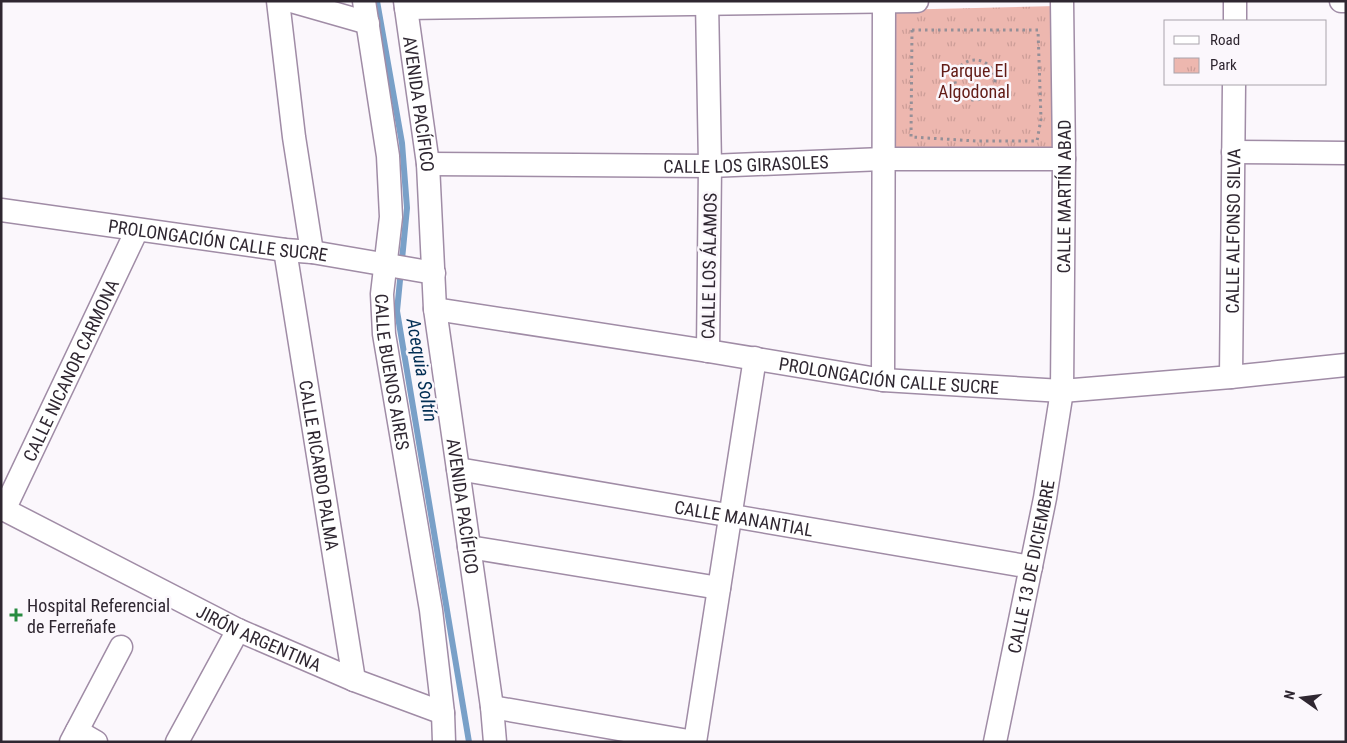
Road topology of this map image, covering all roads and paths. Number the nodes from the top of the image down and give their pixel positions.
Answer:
1 (278, 1) edge
2 (291, 1) edge
3 (917, 1) edge
4 (1062, 1) edge
5 (1235, 1) edge
6 (1341, 1) edge
7 (1346, 1) edge
8 (884, 2) edge
9 (707, 3) edge
10 (406, 4) edge
11 (366, 12) edge
12 (1235, 20) edge
13 (973, 30) joint
14 (1234, 85) edge
15 (975, 100) joint
16 (1233, 152) junction
17 (1346, 153) edge
18 (882, 159) junction
19 (1064, 159) junction
20 (428, 164) junction
21 (710, 166) junction
22 (1, 210) edge
23 (137, 230) junction
24 (285, 250) junction
25 (312, 252) junction
26 (406, 268) junction
27 (435, 309) junction
28 (708, 351) junction
29 (755, 358) junction
30 (1346, 365) edge
31 (1231, 377) junction
32 (883, 380) junction
33 (1062, 391) junction
34 (458, 469) junction
35 (3, 509) edge
36 (730, 515) junction
37 (469, 546) junction
38 (1030, 567) junction
39 (719, 588) junction
40 (238, 630) junction
41 (121, 647) dead end
42 (354, 680) junction
43 (492, 707) junction
44 (443, 713) junction
45 (74, 736) edge
46 (96, 742) edge
47 (177, 742) edge
48 (444, 742) edge
49 (495, 742) edge
50 (694, 742) edge
51 (995, 742) edge

1 - 25 street
2 - 11 street
3 - 8 street
4 - 19 street, CALLE MARTÍN ABAD
5 - 12 street
6 - 7 street
8 - 9 street
8 - 18 street
9 - 10 street
9 - 21 street, CALLE LOS ÁLAMOS
10 - 20 street, AVENIDA PACÍFICO
11 - 26 street, CALLE BUENOS AIRES
13 - 13 path
14 - 16 street, CALLE ALFONSO SILVA
15 - 15 path
16 - 17 street
16 - 31 street, CALLE ALFONSO SILVA
18 - 19 street, CALLE LOS GIRASOLES
18 - 21 street, CALLE LOS GIRASOLES
18 - 32 street
19 - 33 street, CALLE MARTÍN ABAD
20 - 21 street, CALLE LOS GIRASOLES
20 - 26 street, AVENIDA PACÍFICO
21 - 28 street, CALLE LOS ÁLAMOS
22 - 23 street, PROLONGACIÓN CALLE SUCRE
23 - 24 street, PROLONGACIÓN CALLE SUCRE
23 - 35 street, CALLE NICANOR CARMONA
24 - 25 street, PROLONGACIÓN CALLE SUCRE
24 - 42 street, CALLE RICARDO PALMA
25 - 26 street, PROLONGACIÓN CALLE SUCRE
26 - 27 street, AVENIDA PACÍFICO
26 - 44 street, CALLE BUENOS AIRES
27 - 28 street, PROLONGACIÓN CALLE SUCRE
27 - 34 street, AVENIDA PACÍFICO
28 - 29 street, PROLONGACIÓN CALLE SUCRE
29 - 32 street, PROLONGACIÓN CALLE SUCRE
29 - 36 street
30 - 31 street, PROLONGACIÓN CALLE SUCRE
31 - 33 street, PROLONGACIÓN CALLE SUCRE
32 - 33 street, PROLONGACIÓN CALLE SUCRE
33 - 38 street, CALLE 13 DE DICIEMBRE
34 - 36 street, CALLE MANANTIAL
34 - 37 street, AVENIDA PACÍFICO
35 - 40 street, JIRÓN ARGENTINA
36 - 38 street, CALLE MANANTIAL
36 - 39 street
37 - 39 street
37 - 43 street, AVENIDA PACÍFICO
38 - 51 street, CALLE 13 DE DICIEMBRE
39 - 50 street
40 - 42 street, JIRÓN ARGENTINA
40 - 47 street
41 - 45 street
42 - 44 street, JIRÓN ARGENTINA
43 - 49 street, AVENIDA PACÍFICO
43 - 50 street
44 - 48 street, CALLE BUENOS AIRES
45 - 46 street

